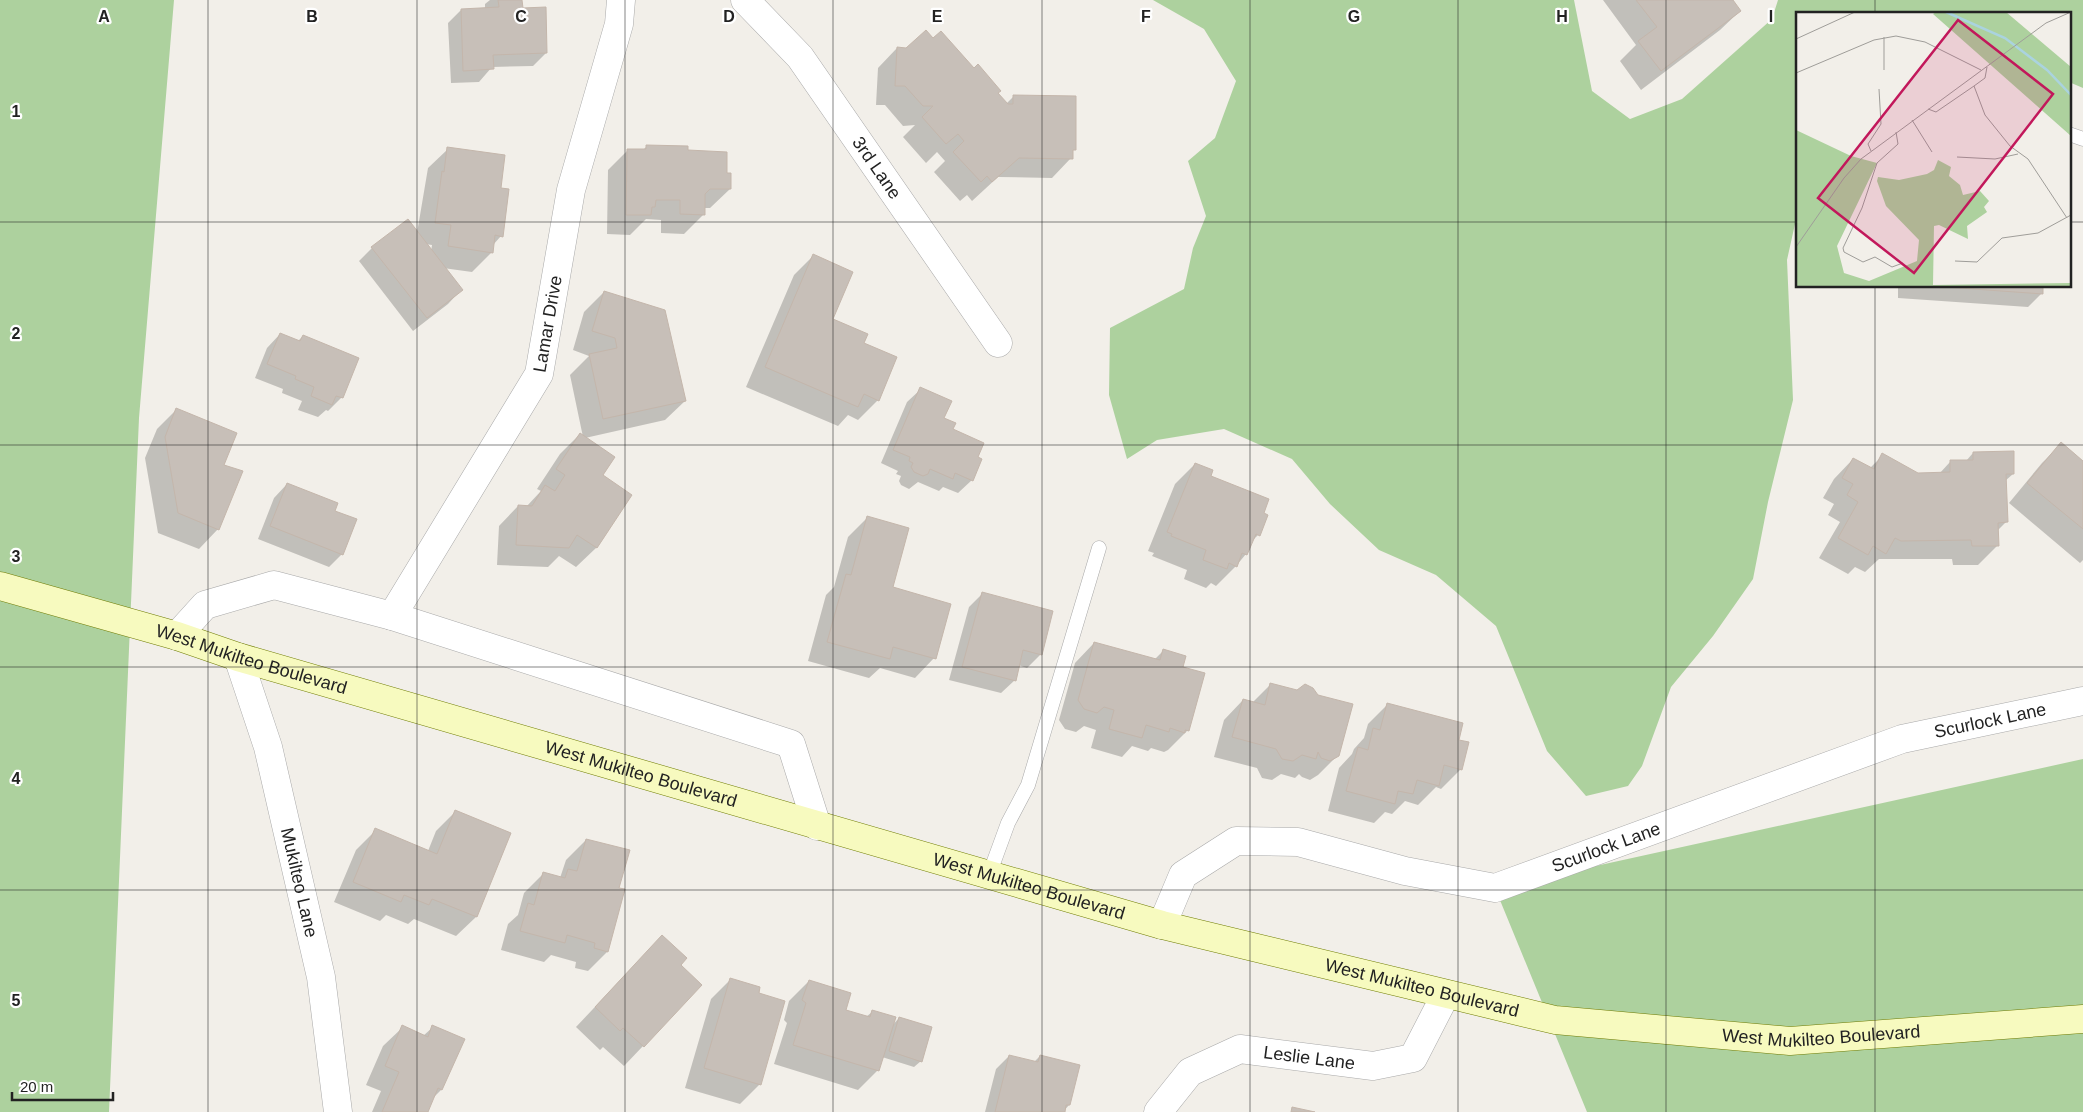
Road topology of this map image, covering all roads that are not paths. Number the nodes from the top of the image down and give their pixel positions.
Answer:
1 (621, 0) edge
2 (745, 0) edge
3 (2070, 134) edge
4 (2083, 139) edge
5 (998, 343) dead end
6 (1099, 548) dead end
7 (0, 586) edge
8 (392, 616) junction
9 (177, 636) junction
10 (238, 657) junction
11 (2083, 701) edge
12 (817, 826) junction
13 (989, 875) junction
14 (1162, 925) junction
15 (1446, 994) junction
16 (2083, 1019) edge
17 (338, 1112) edge
18 (1158, 1112) edge

1 - 8 street, Lamar Drive
2 - 5 street, 3rd Lane
3 - 4 lane
6 - 13 lane
7 - 9 main road, West Mukilteo Boulevard
8 - 9 street
8 - 12 street
9 - 10 main road, West Mukilteo Boulevard
10 - 12 main road, West Mukilteo Boulevard
10 - 17 street, Mukilteo Lane
11 - 14 street, Scurlock Lane
12 - 13 main road, West Mukilteo Boulevard
13 - 14 main road, West Mukilteo Boulevard
14 - 15 main road, West Mukilteo Boulevard
15 - 16 main road, West Mukilteo Boulevard
15 - 18 street, Leslie Lane

